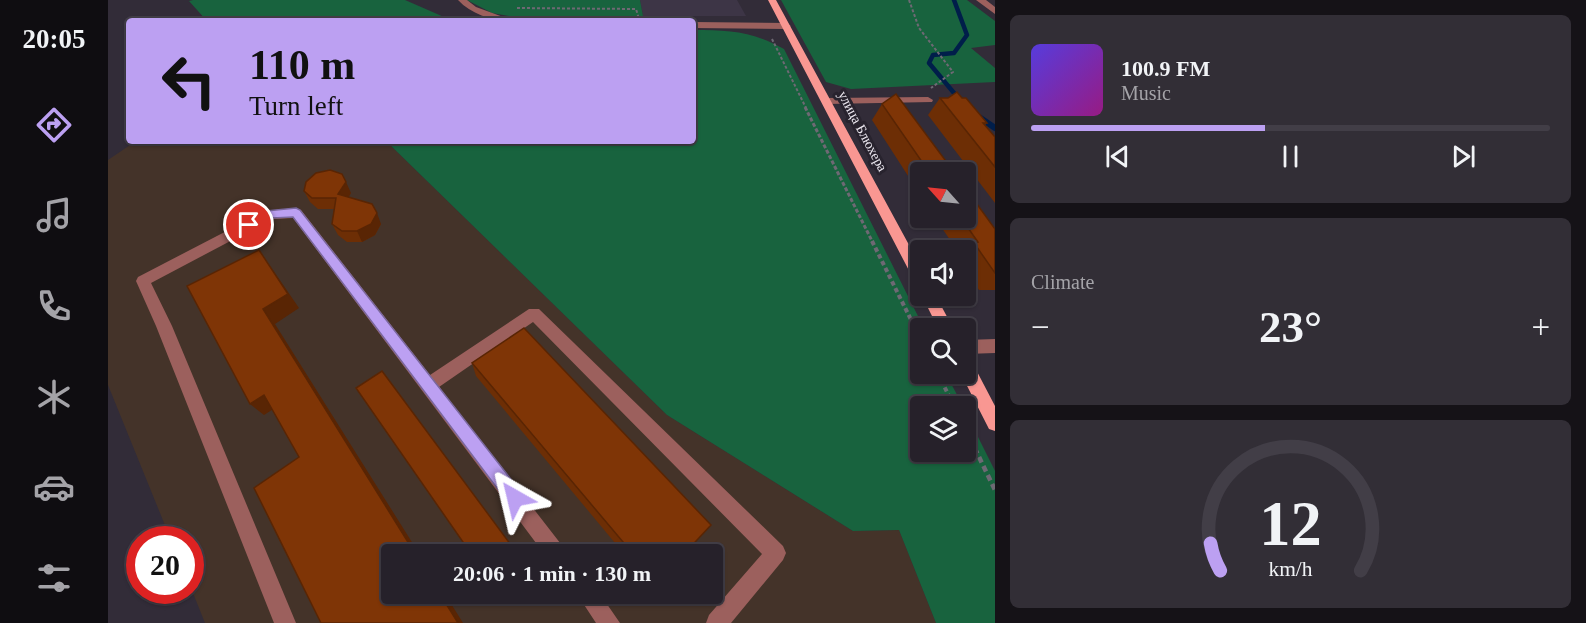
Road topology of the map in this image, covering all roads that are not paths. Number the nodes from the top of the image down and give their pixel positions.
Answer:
1 (462, 0) edge
2 (772, 0) edge
3 (980, 0) edge
4 (995, 11) edge
5 (500, 18) edge
6 (696, 25) edge
7 (786, 26) junction
8 (928, 100) road end
9 (826, 101) junction
10 (910, 259) edge
11 (995, 346) edge
12 (976, 347) edge
13 (975, 384) edge
14 (429, 385) junction
15 (995, 423) edge
16 (549, 544) edge
17 (595, 604) edge
18 (285, 623) edge
19 (609, 623) edge
20 (717, 623) edge

1 - 5 street
2 - 7 main road, улица Блюхера
3 - 4 street
6 - 7 street
7 - 9 main road, улица Блюхера
8 - 9 street
9 - 10 main road, улица Блюхера
11 - 12 street
13 - 15 main road
14 - 16 street
14 - 18 street
14 - 20 street
17 - 19 street

